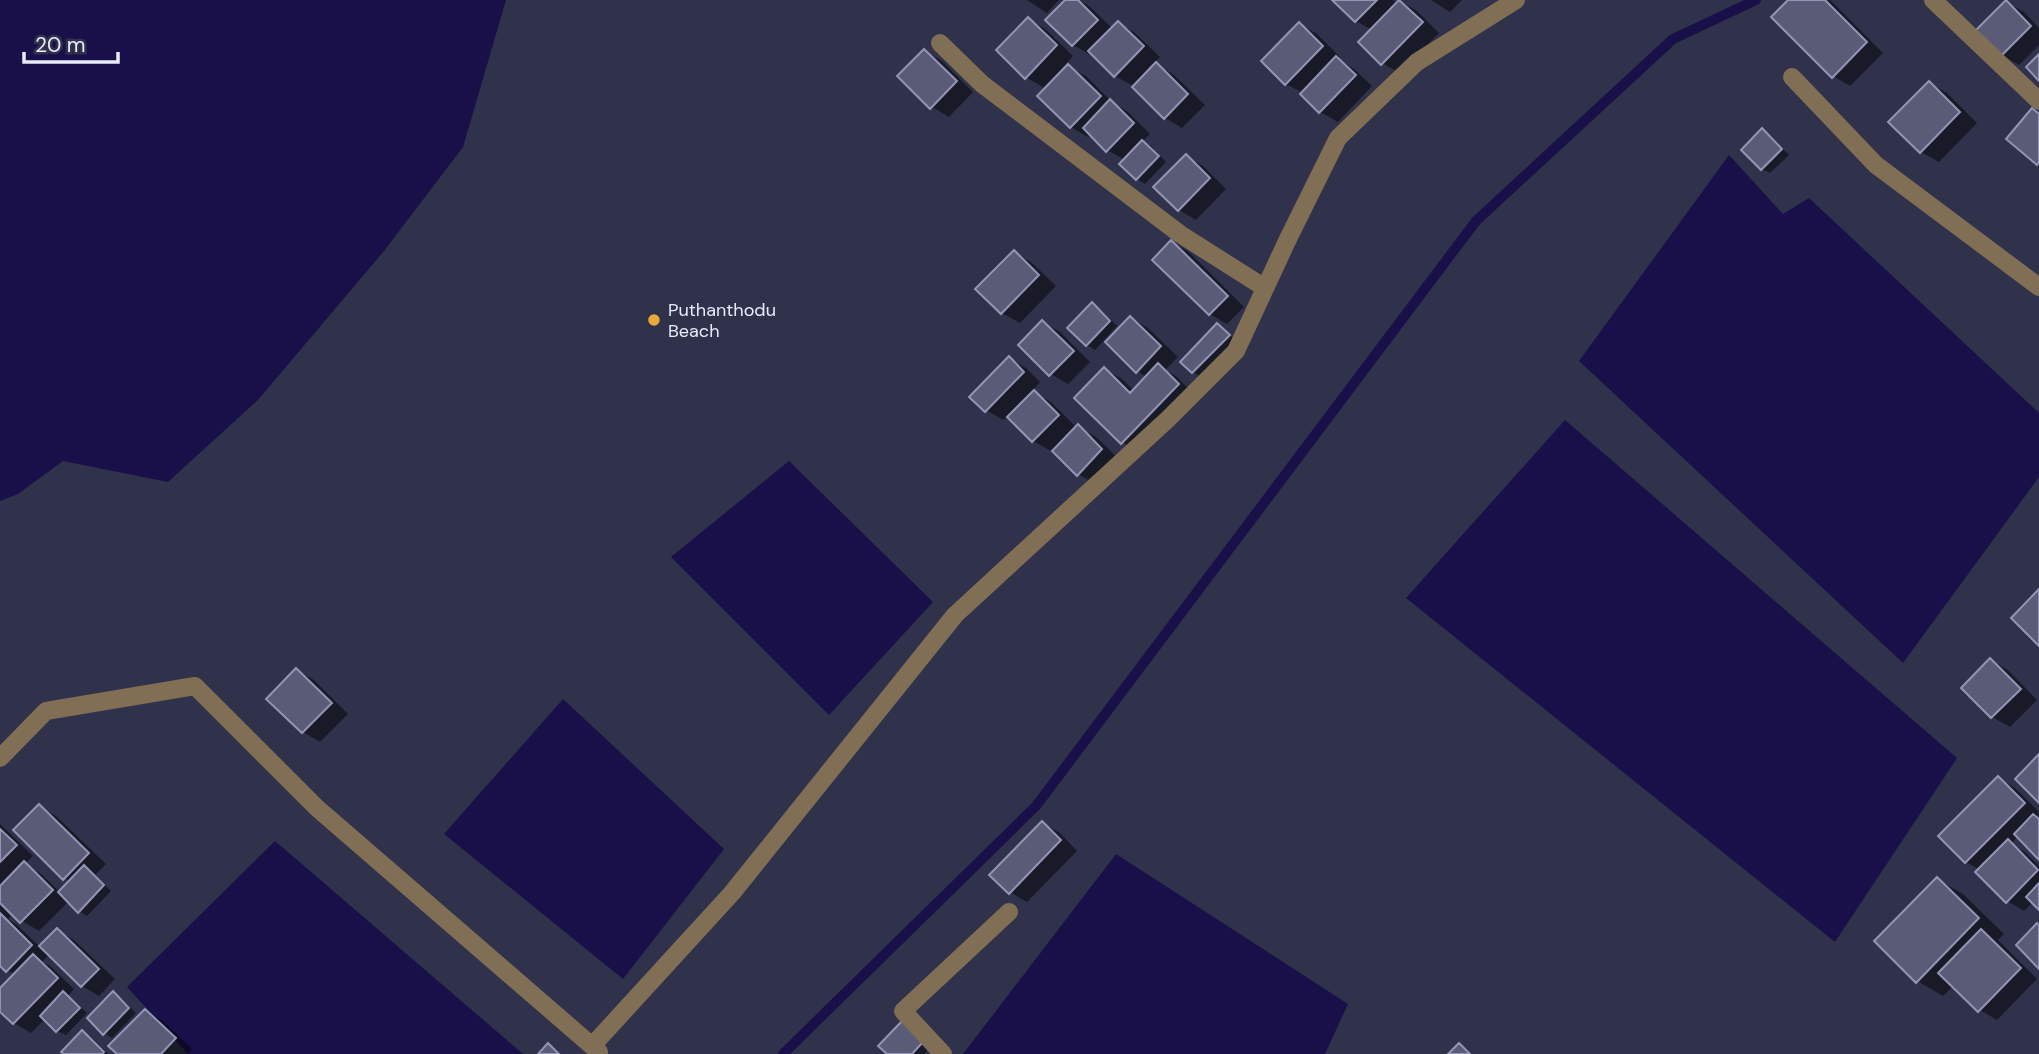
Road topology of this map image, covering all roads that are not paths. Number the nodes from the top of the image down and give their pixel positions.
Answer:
1 (1516, 0) edge
2 (1933, 0) edge
3 (940, 43) dead end
4 (1792, 77) dead end
5 (2039, 101) edge
6 (2037, 282) edge
7 (1265, 288) junction
8 (0, 758) edge
9 (1010, 912) dead end
10 (597, 1050) edge
11 (943, 1054) edge

1 - 7 street
2 - 5 street
3 - 7 street
4 - 6 street
7 - 10 street
8 - 10 street
9 - 11 street

